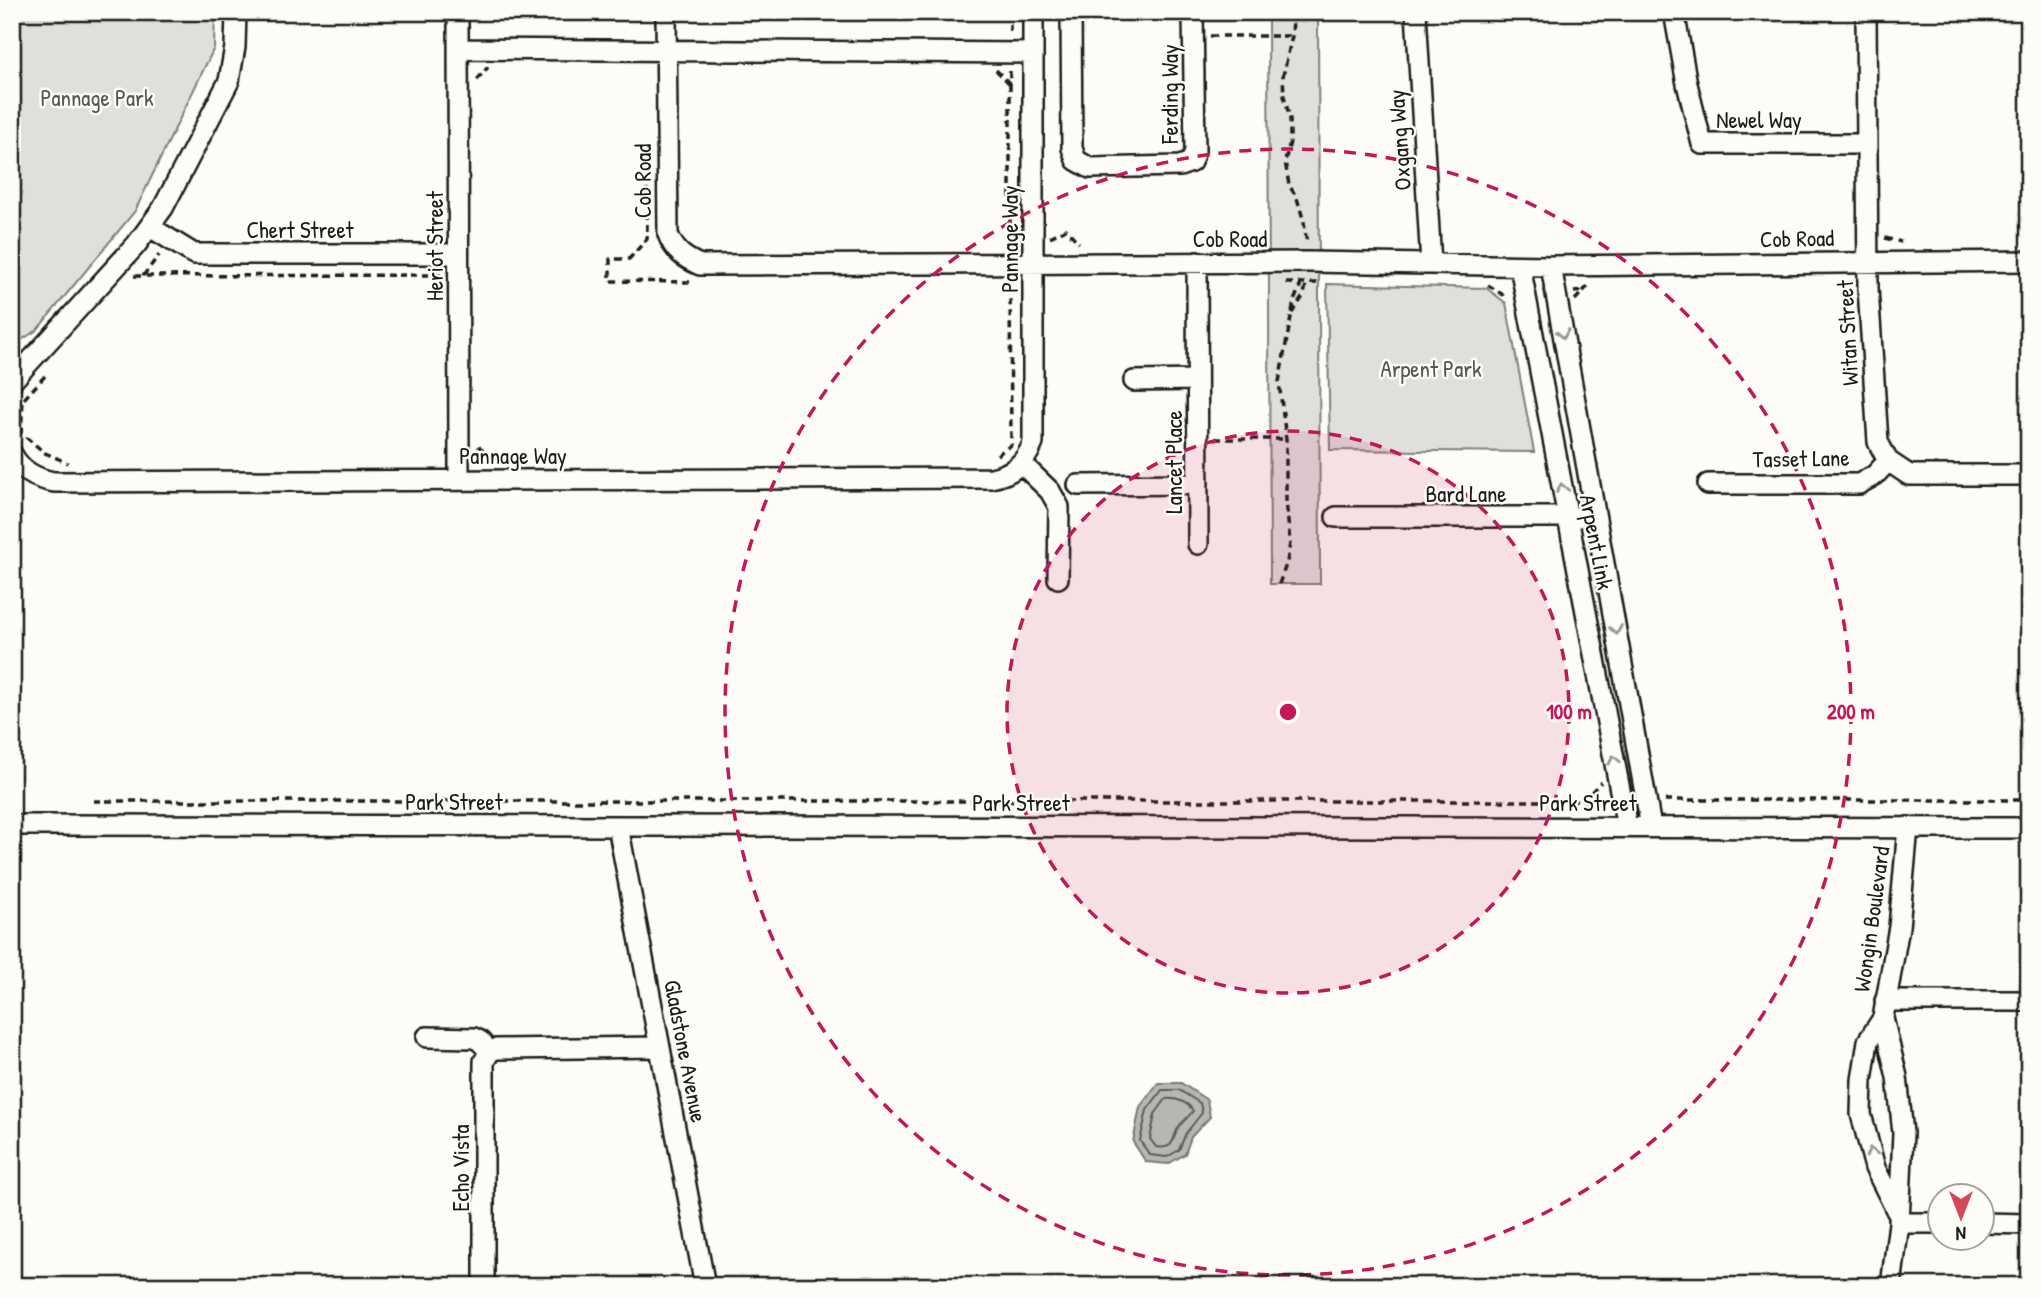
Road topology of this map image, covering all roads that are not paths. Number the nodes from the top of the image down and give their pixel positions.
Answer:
1 (236, 12) edge
2 (458, 12) edge
3 (666, 12) edge
4 (1033, 12) edge
5 (1071, 12) edge
6 (1193, 12) edge
7 (1416, 12) edge
8 (1674, 12) edge
9 (1866, 12) edge
10 (459, 49) junction
11 (666, 50) junction
12 (1033, 53) junction
13 (1867, 144) junction
14 (150, 228) junction
15 (458, 254) junction
16 (1034, 254) junction
17 (2029, 261) edge
18 (1197, 262) junction
19 (1869, 262) junction
20 (1432, 264) junction
21 (1520, 266) junction
22 (1550, 267) junction
23 (1197, 380) junction
24 (12, 381) edge
25 (1134, 381) dead end
26 (13, 459) edge
27 (1888, 461) junction
28 (1022, 464) junction
29 (459, 472) junction
30 (2029, 475) edge
31 (1198, 484) junction
32 (1708, 484) dead end
33 (1078, 485) dead end
34 (1596, 516) junction
35 (1336, 517) dead end
36 (1568, 518) junction
37 (1198, 544) dead end
38 (1058, 578) dead end
39 (12, 824) edge
40 (618, 826) junction
41 (1627, 827) junction
42 (1651, 827) junction
43 (1908, 827) junction
44 (2029, 828) edge
45 (2029, 1001) edge
46 (1884, 1010) junction
47 (427, 1037) dead end
48 (660, 1047) junction
49 (490, 1052) junction
50 (1898, 1219) junction
51 (1926, 1222) edge
52 (1996, 1223) edge
53 (2029, 1224) edge
54 (484, 1286) edge
55 (705, 1286) edge
56 (1891, 1286) edge

1 - 14 street
2 - 10 street, Heriot Street
3 - 11 street, Cob Road
4 - 12 street, Pannage Way
5 - 6 street, Ferding Way
7 - 20 street, Oxgang Way
8 - 13 street, Newel Way
9 - 13 street, Witan Street
10 - 11 street
10 - 15 street, Heriot Street
11 - 12 street
11 - 16 street, Cob Road
12 - 16 street, Pannage Way
13 - 19 street, Witan Street
14 - 15 street, Chert Street
14 - 24 street
15 - 29 street, Heriot Street
16 - 18 street, Cob Road
16 - 28 street, Pannage Way
17 - 19 street, Cob Road
18 - 20 street, Cob Road
18 - 23 street, Lancet Place
19 - 22 street, Cob Road
19 - 27 street, Witan Street
20 - 21 street, Cob Road
21 - 22 street, Cob Road
36 -> 21 street, Arpent Link
22 -> 34 street, Arpent Link
23 - 25 street, Lancet Place
23 - 31 street, Lancet Place
26 - 29 street, Pannage Way
27 - 30 street
27 - 32 street, Tasset Lane
28 - 29 street, Pannage Way
28 - 38 street
31 - 33 street
31 - 37 street, Lancet Place
34 - 36 street, Bard Lane
34 -> 42 street, Arpent Link
35 - 36 street, Bard Lane
41 -> 36 street, Arpent Link
39 - 40 street, Park Street
40 - 41 street, Park Street
40 - 48 street, Gladstone Avenue
41 - 42 street, Park Street
42 - 43 street, Park Street
43 - 44 street, Park Street
43 - 46 street, Wongin Boulevard
45 - 46 street
46 - 50 street, Wongin Boulevard
50 -> 46 street, Wongin Boulevard
47 - 49 street
48 - 49 street
48 - 55 street, Gladstone Avenue
49 - 54 street, Echo Vista
50 - 51 street
50 - 56 street, Wongin Boulevard
52 - 53 street

